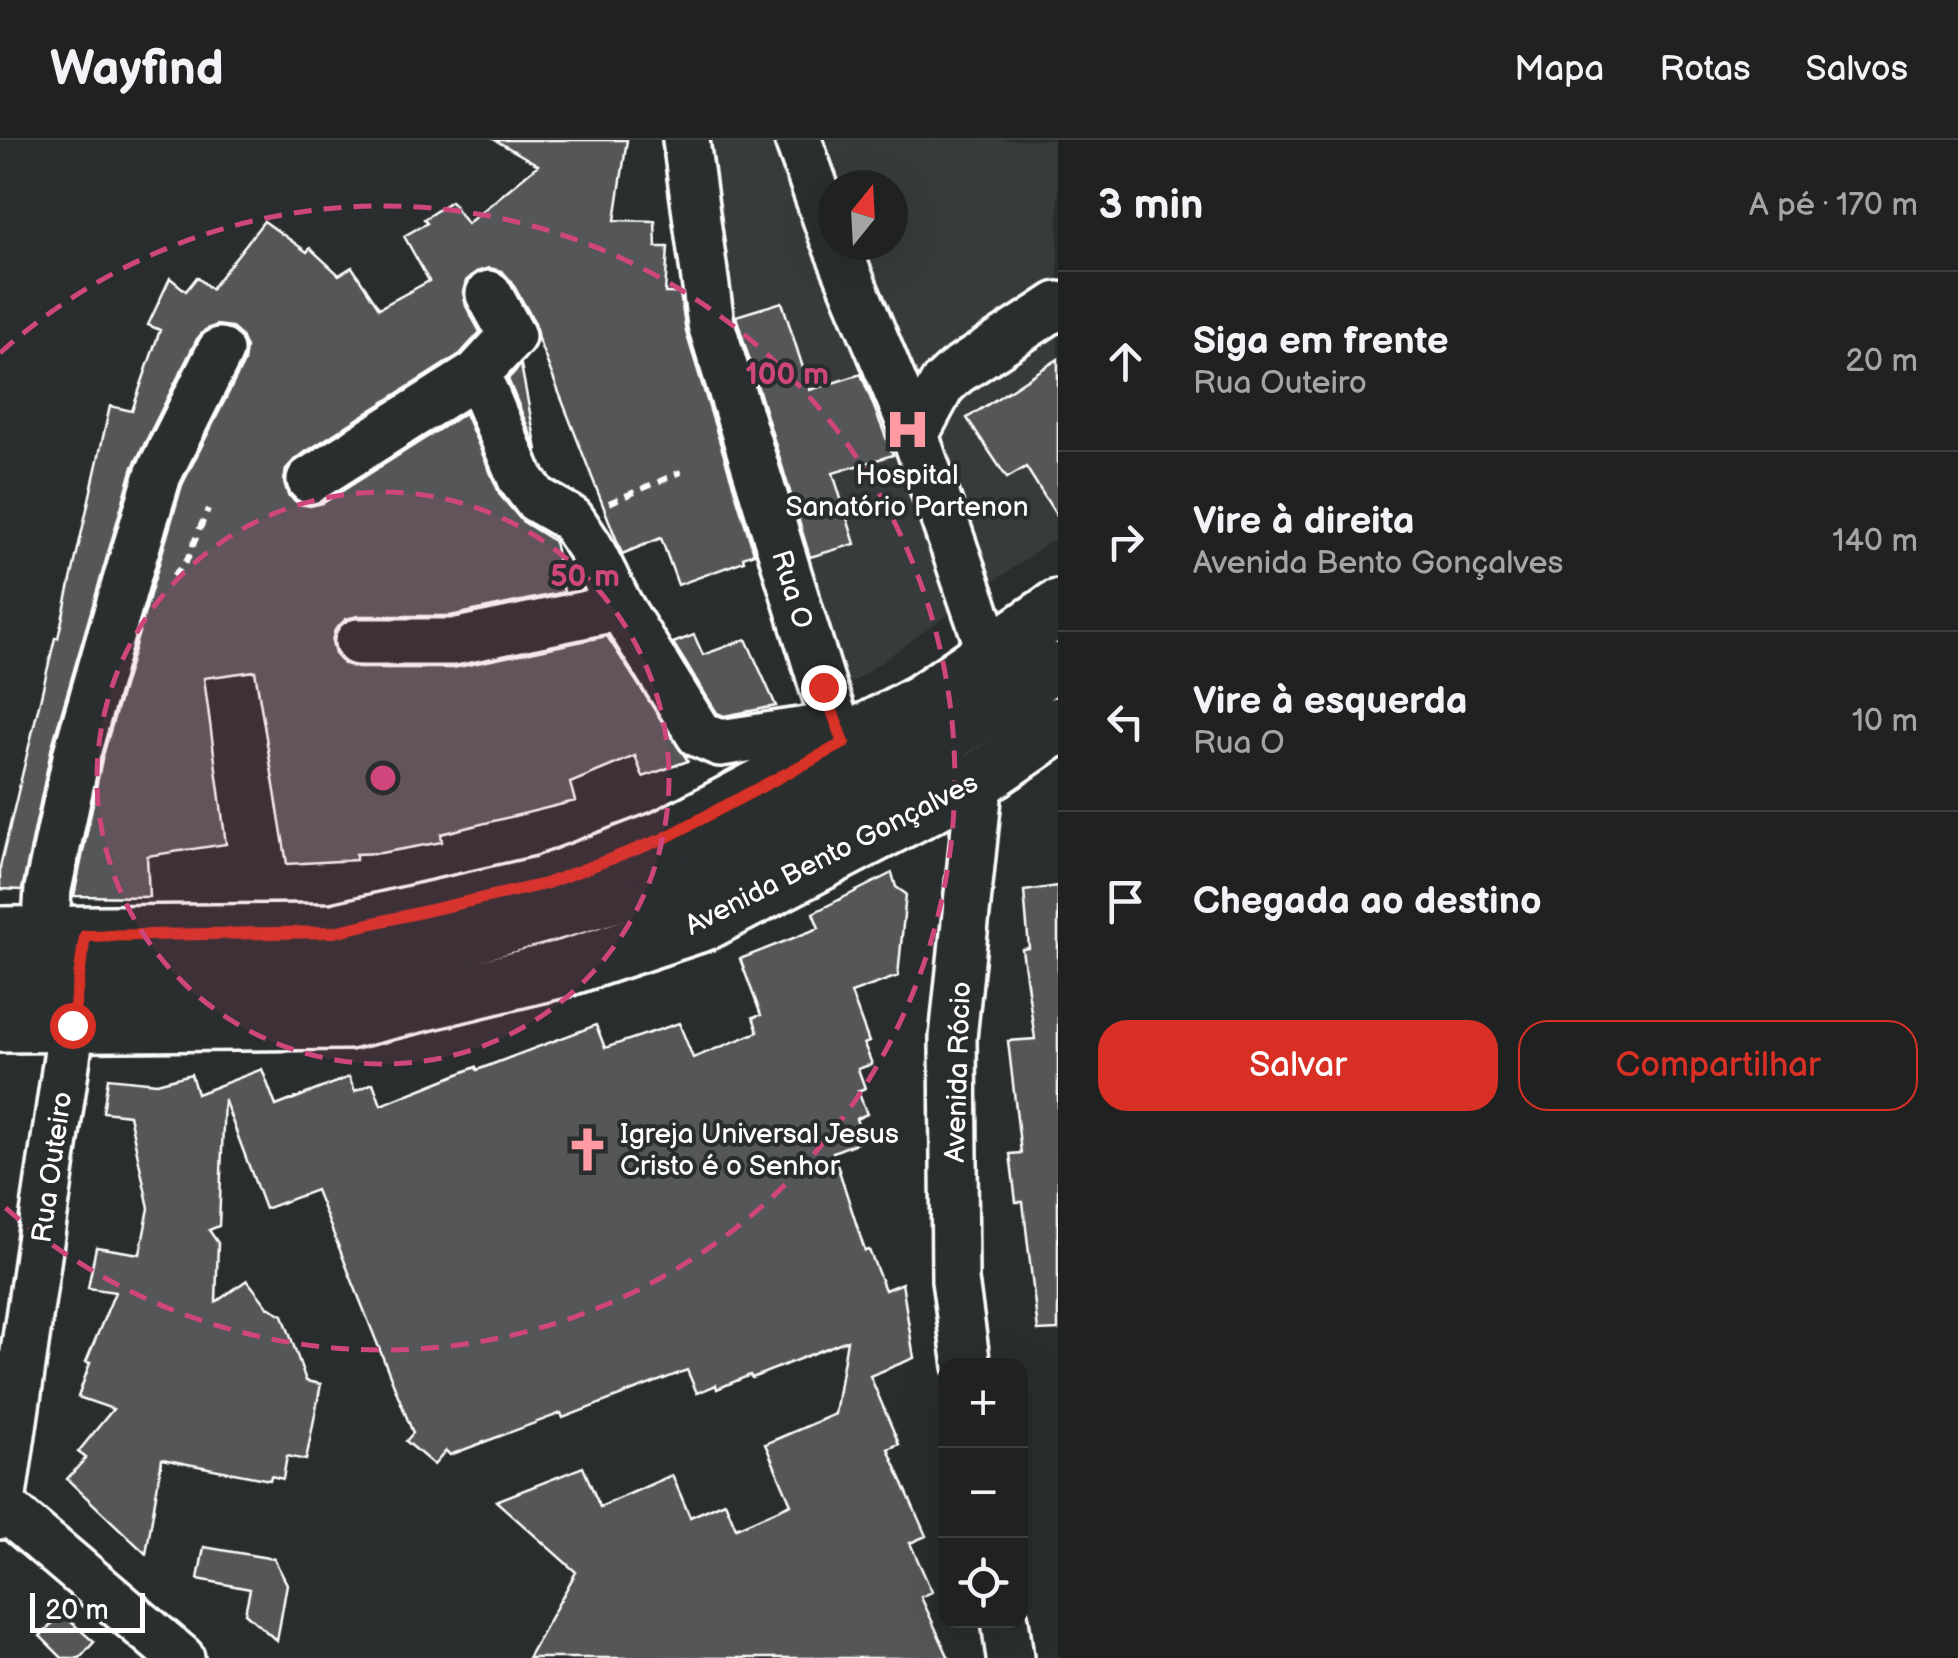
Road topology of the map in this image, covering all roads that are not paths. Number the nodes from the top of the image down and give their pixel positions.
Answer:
1 (686, 140) edge
2 (798, 140) edge
3 (818, 196) edge
4 (842, 260) edge
5 (489, 294) dead end
6 (1058, 305) edge
7 (220, 351) dead end
8 (477, 374) junction
9 (915, 435) junction
10 (310, 480) dead end
11 (620, 606) junction
12 (1058, 608) edge
13 (358, 642) dead end
14 (992, 654) junction
15 (1058, 666) edge
16 (1058, 725) edge
17 (844, 743) junction
18 (980, 779) junction
19 (684, 880) junction
20 (545, 884) junction
21 (56, 962) edge
22 (566, 968) junction
23 (0, 979) edge
24 (0, 1024) edge
25 (966, 1358) edge
26 (1, 1511) edge
27 (1006, 1628) edge
28 (180, 1658) edge
29 (1010, 1658) edge

1 - 17 street, Rua O
2 - 3 street
4 - 9 street
5 - 8 street
6 - 9 street
7 - 21 street, Rua Outeiro
8 - 10 street
8 - 11 street
9 - 14 street
11 - 13 street
11 - 17 street
12 - 14 main road, Avenida Bento Gonçalves
14 - 17 main road, Avenida Bento Gonçalves
15 - 19 street
16 - 18 main road, Avenida Bento Gonçalves
17 - 20 main road, Avenida Bento Gonçalves
18 - 22 main road, Avenida Bento Gonçalves
18 - 25 street, Avenida Rócio
19 - 20 street
19 - 21 street
19 - 22 street
20 - 21 main road, Avenida Bento Gonçalves
21 - 22 main road, Avenida Bento Gonçalves
21 - 23 street
21 - 24 main road, Avenida Bento Gonçalves
21 - 26 street, Rua Outeiro
26 - 28 street
27 - 29 street

